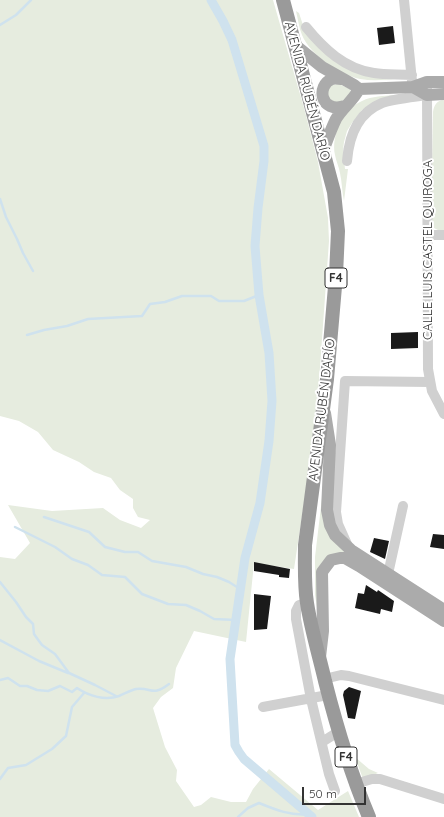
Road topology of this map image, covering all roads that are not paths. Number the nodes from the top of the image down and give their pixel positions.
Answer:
1 (283, 0) edge
2 (404, 0) edge
3 (306, 27) dead end
4 (295, 45) junction
5 (412, 75) junction
6 (342, 79) junction
7 (305, 81) junction
8 (427, 82) junction
9 (444, 82) edge
10 (413, 87) junction
11 (359, 90) junction
12 (444, 94) edge
13 (427, 95) junction
14 (323, 96) junction
15 (345, 106) junction
16 (314, 117) junction
17 (323, 151) junction
18 (347, 161) dead end
19 (427, 235) junction
20 (444, 235) edge
21 (430, 382) junction
22 (324, 406) junction
23 (444, 414) edge
24 (403, 506) dead end
25 (352, 550) junction
26 (388, 574) junction
27 (307, 603) junction
28 (444, 610) edge
29 (444, 621) edge
30 (320, 662) junction
31 (324, 679) junction
32 (328, 695) junction
33 (311, 699) junction
34 (444, 700) edge
35 (263, 707) dead end
36 (338, 732) junction
37 (322, 742) junction
38 (355, 784) junction
39 (335, 790) dead end
40 (444, 799) edge
41 (369, 817) edge

1 - 4 highway, AVENIDA RUBÉN DARÍO
2 - 5 street
3 - 5 street
4 - 6 main road
4 - 7 highway, AVENIDA RUBÉN DARÍO
5 - 10 street
6 - 11 main road
6 - 14 main road
7 - 14 main road
7 - 16 highway, AVENIDA RUBÉN DARÍO
8 - 9 main road
8 - 10 main road
8 - 13 street, CALLE LUIS CASTEL QUIROGA
10 - 11 main road
10 - 13 main road
11 - 15 main road
12 - 13 main road
13 - 18 street
13 - 19 street, CALLE LUIS CASTEL QUIROGA
14 - 15 main road
14 - 16 main road
15 - 17 main road
16 - 17 highway, AVENIDA RUBÉN DARÍO / F4
17 - 22 highway, AVENIDA RUBÉN DARÍO / F4
19 - 20 street
19 - 21 street, CALLE LUIS CASTEL QUIROGA
21 - 23 street, CALLE LUIS CASTEL QUIROGA
21 - 25 street
22 - 25 main road
22 - 27 highway, AVENIDA RUBÉN DARÍO / F4
24 - 26 street
25 - 26 main road
26 - 28 main road
27 - 30 highway, AVENIDA RUBÉN DARÍO / F4
27 - 33 street
29 - 30 main road
30 - 31 highway, AVENIDA RUBÉN DARÍO / F4
31 - 32 highway, AVENIDA RUBÉN DARÍO / F4
31 - 34 street
32 - 33 street
32 - 36 highway, AVENIDA RUBÉN DARÍO / F4
33 - 35 street
33 - 37 street
36 - 37 street
36 - 38 highway, AVENIDA RUBÉN DARÍO / F4
37 - 39 street
38 - 40 street
38 - 41 highway, AVENIDA RUBÉN DARÍO / F4

